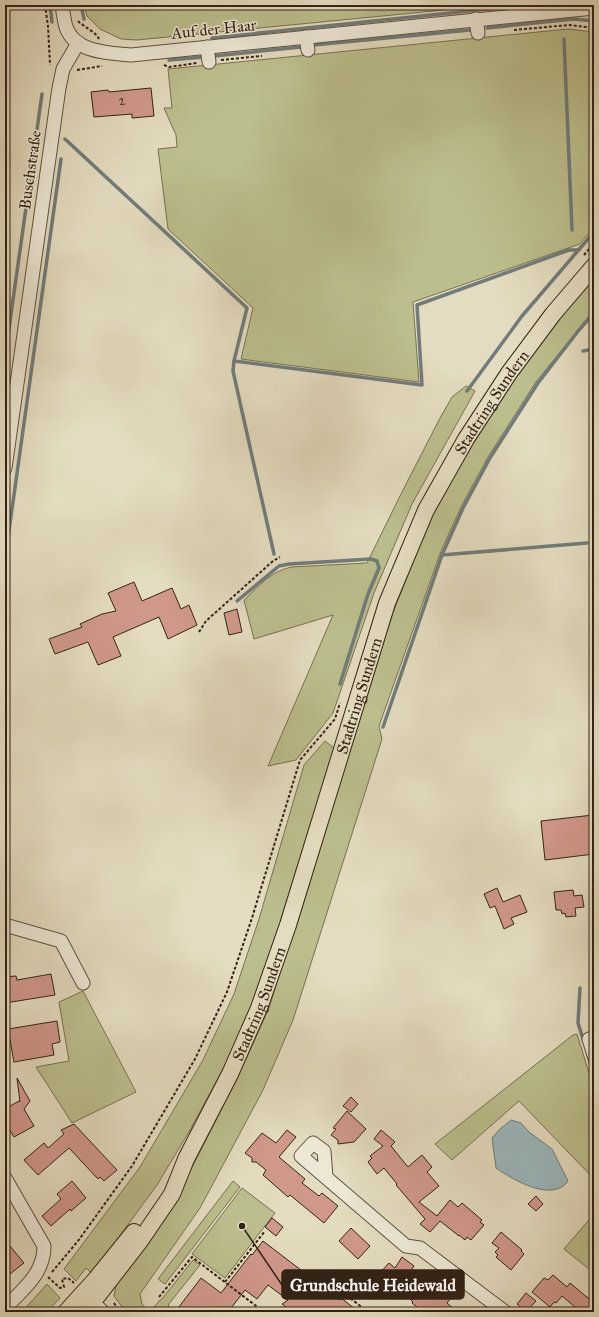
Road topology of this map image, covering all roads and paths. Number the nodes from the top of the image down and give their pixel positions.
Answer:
1 (45, 5) edge
2 (62, 5) edge
3 (594, 8) edge
4 (476, 19) junction
5 (48, 26) dead end
6 (478, 33) dead end
7 (306, 37) junction
8 (78, 43) junction
9 (206, 47) junction
10 (308, 50) dead end
11 (208, 62) dead end
12 (99, 66) dead end
13 (75, 71) dead end
14 (594, 243) edge
15 (587, 263) edge
16 (5, 468) edge
17 (280, 557) dead end
18 (199, 632) dead end
19 (342, 696) dead end
20 (5, 924) edge
21 (83, 983) dead end
22 (589, 1039) dead end
23 (594, 1055) edge
24 (326, 1177) dead end
25 (5, 1178) edge
26 (265, 1230) dead end
27 (44, 1273) junction
28 (225, 1282) junction
29 (333, 1290) dead end
30 (159, 1297) dead end
31 (82, 1305) edge
32 (282, 1307) dead end
33 (5, 1308) edge
34 (264, 1312) edge
35 (278, 1312) edge
36 (368, 1312) edge
37 (505, 1312) edge

1 - 5 path
2 - 8 street
3 - 4 street, Auf der Haar
4 - 6 street
4 - 7 street, Auf der Haar
7 - 9 street, Auf der Haar
7 - 10 street
8 - 9 street, Auf der Haar
8 - 16 street, Buschstraße
9 - 11 street
12 - 13 path
14 - 15 path
15 - 31 main road, Stadtring Sundern
17 - 18 path
19 - 27 path
20 - 21 street
22 - 23 street
24 - 37 street
25 - 27 street
26 - 28 path
27 - 31 path
27 - 33 street
28 - 30 path
28 - 34 path
29 - 36 path
32 - 35 path

